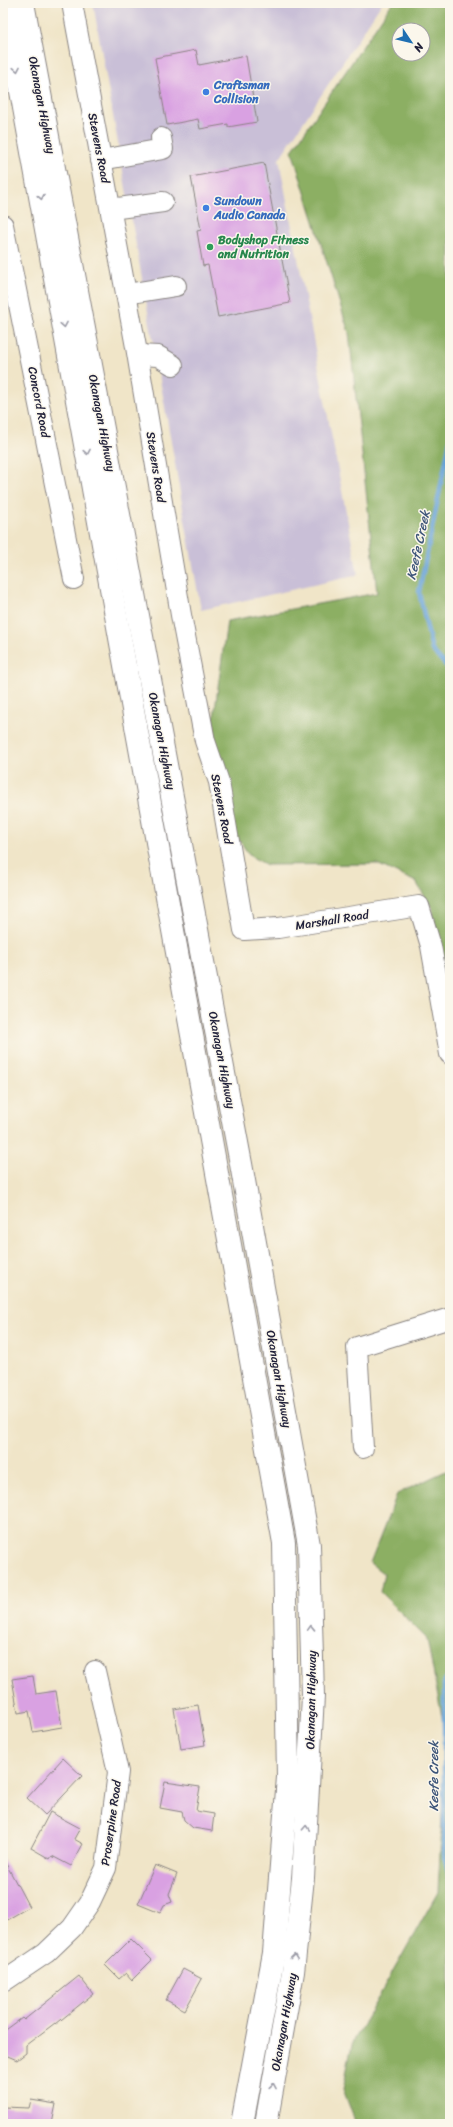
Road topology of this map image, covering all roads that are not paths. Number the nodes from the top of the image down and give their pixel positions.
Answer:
1 (4, 3) edge
2 (23, 3) edge
3 (72, 3) edge
4 (161, 138) dead end
5 (101, 160) junction
6 (163, 202) dead end
7 (111, 209) junction
8 (3, 225) edge
9 (176, 286) dead end
10 (126, 294) junction
11 (138, 355) junction
12 (173, 365) dead end
13 (74, 579) dead end
14 (244, 930) joint
15 (450, 1054) edge
16 (450, 1318) edge
17 (363, 1448) dead end
18 (95, 1671) dead end
19 (3, 1982) edge
20 (242, 2124) edge
21 (266, 2124) edge

1 -> 20 highway, Okanagan Highway
21 -> 2 highway, Okanagan Highway
3 - 5 street, Stevens Road
4 - 5 street
5 - 7 street, Stevens Road
6 - 7 street
7 - 10 street, Stevens Road
8 - 13 street, Concord Road
9 - 10 street
10 - 11 street, Stevens Road
11 - 12 street
11 - 14 street, Stevens Road
14 - 15 street, Marshall Road
16 - 17 street
18 - 19 street, Proserpine Road

